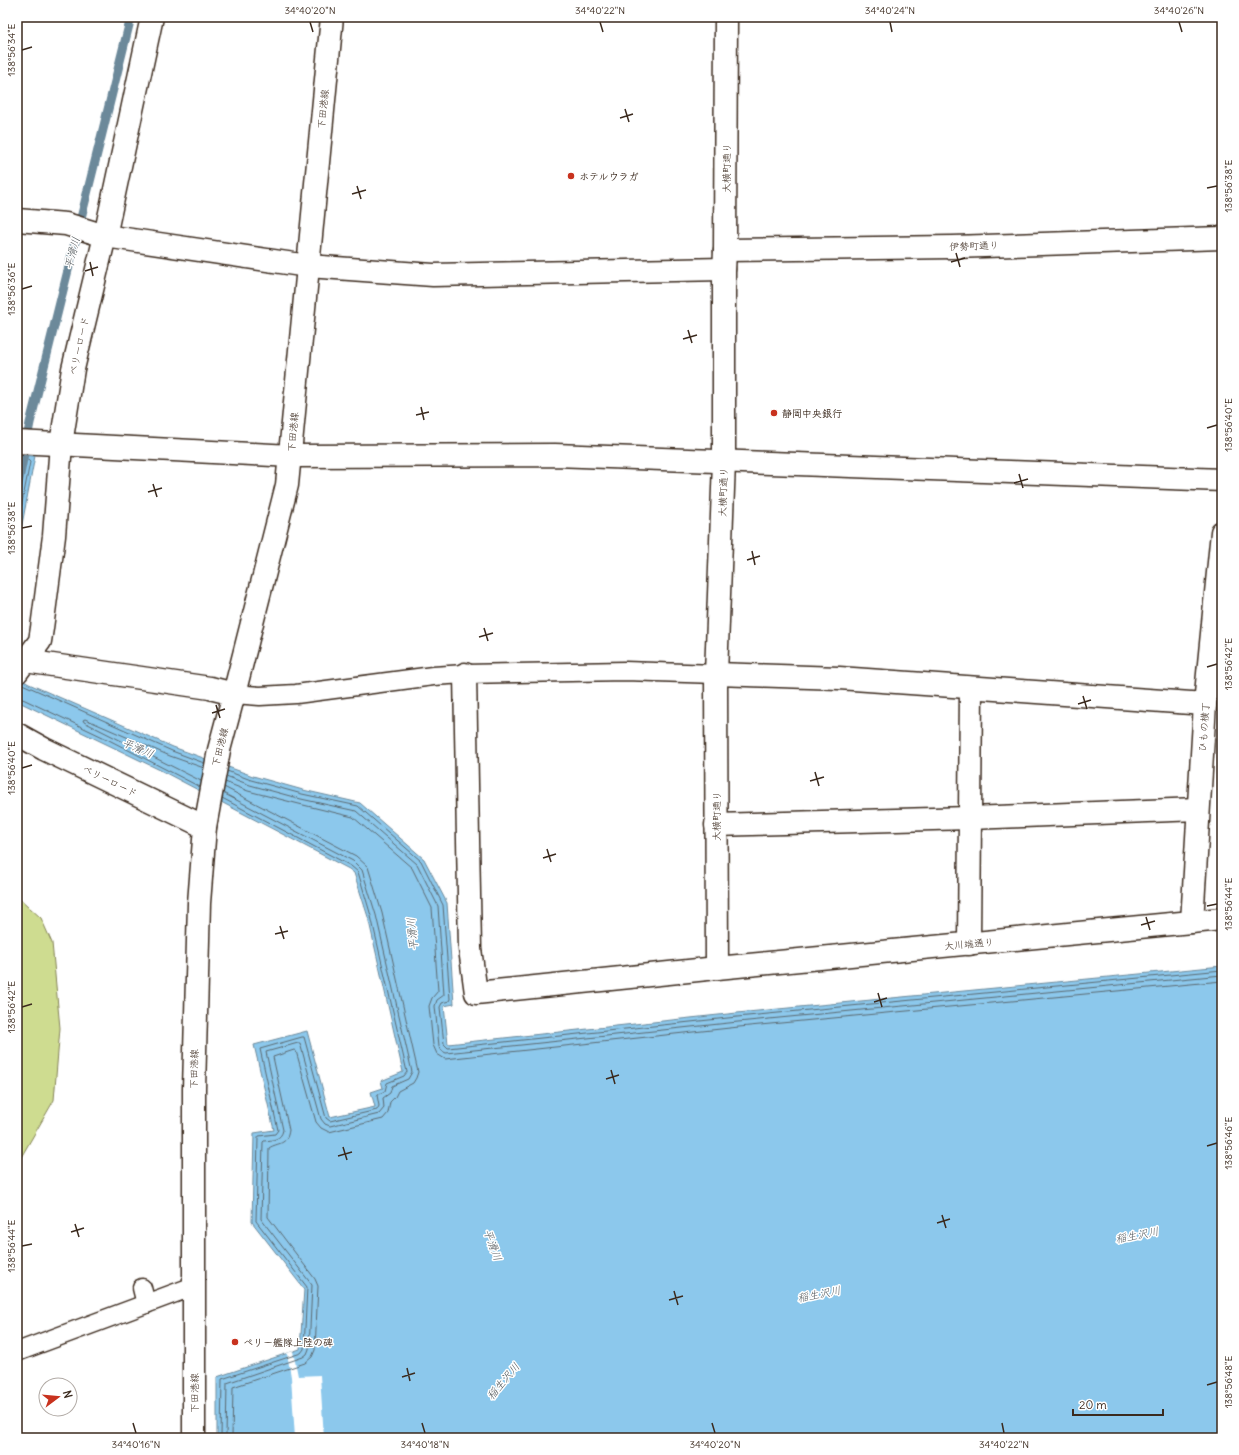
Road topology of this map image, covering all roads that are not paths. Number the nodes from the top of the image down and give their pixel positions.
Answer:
1 (152, 17) edge
2 (332, 17) edge
3 (726, 17) edge
4 (17, 220) edge
5 (98, 234) junction
6 (1222, 238) edge
7 (725, 260) junction
8 (308, 266) junction
9 (17, 442) edge
10 (55, 444) junction
11 (291, 456) junction
12 (724, 462) junction
13 (1222, 480) edge
14 (1222, 532) edge
15 (21, 666) edge
16 (465, 674) junction
17 (716, 674) junction
18 (971, 688) junction
19 (234, 694) junction
20 (1210, 712) edge
21 (17, 734) edge
22 (1198, 809) junction
23 (206, 818) junction
24 (970, 818) junction
25 (716, 825) junction
26 (1222, 920) edge
27 (1192, 922) junction
28 (969, 944) junction
29 (717, 968) junction
30 (194, 1286) junction
31 (17, 1352) edge
32 (194, 1438) edge

1 - 5 street, ペリーロード
2 - 8 street, 下田港線
3 - 7 street, 大横町通り
4 - 5 street, 伊勢町通り
5 - 8 street, 伊勢町通り
5 - 10 street, ペリーロード
6 - 7 street, 伊勢町通り
7 - 8 street, 伊勢町通り
7 - 12 street, 大横町通り
8 - 11 street, 下田港線
9 - 10 street
10 - 11 street
10 - 15 street, ペリーロード
11 - 12 street
11 - 19 street, 下田港線
12 - 13 street
12 - 17 street, 大横町通り
14 - 20 street, ひもの横丁
15 - 19 street
16 - 17 lane
16 - 19 lane
16 - 29 street, 大川端通り
17 - 18 street
17 - 25 street, 大横町通り
18 - 20 street
18 - 24 street
19 - 23 street, 下田港線
20 - 22 street, ひもの横丁
21 - 23 street, ペリーロード
22 - 24 street
22 - 27 street, ひもの横丁
23 - 30 street, 下田港線
24 - 25 street
24 - 28 street
25 - 29 street, 大横町通り
26 - 27 street, 大川端通り
27 - 28 street, 大川端通り
28 - 29 street, 大川端通り
30 - 31 lane
30 - 32 street, 下田港線

